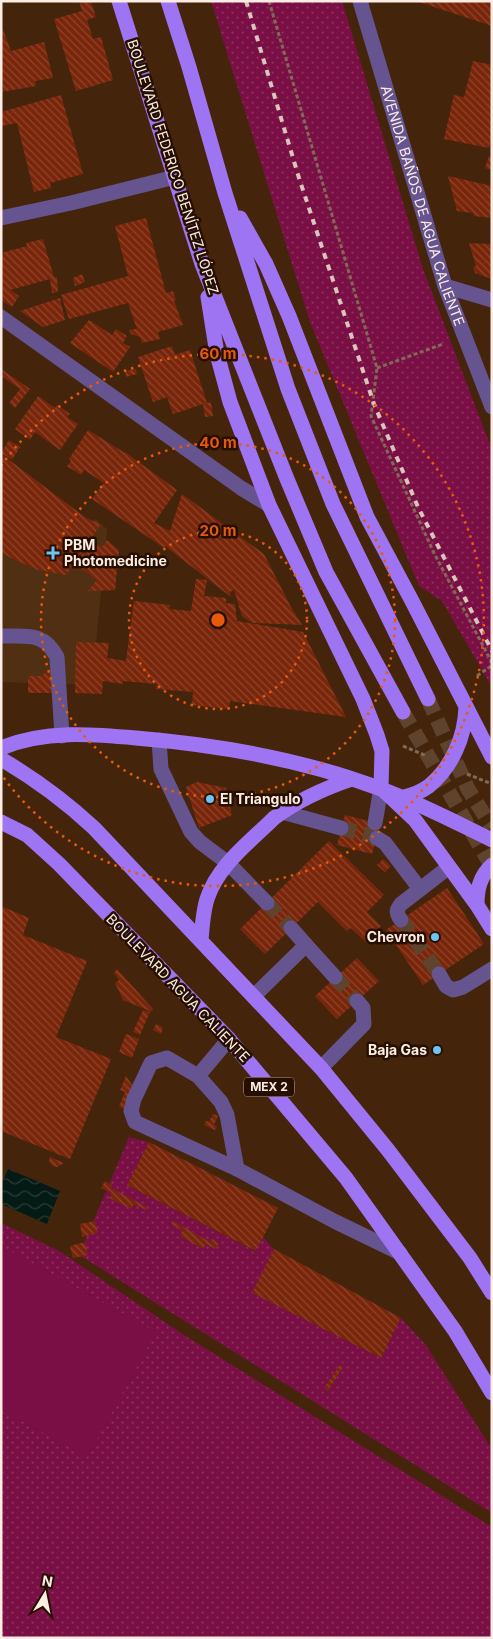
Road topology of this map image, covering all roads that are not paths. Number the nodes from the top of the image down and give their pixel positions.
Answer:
1 (119, 1) edge
2 (168, 1) edge
3 (360, 1) edge
4 (175, 177) junction
5 (225, 193) junction
6 (1, 218) edge
7 (202, 264) junction
8 (445, 286) junction
9 (492, 300) edge
10 (1, 317) edge
11 (492, 407) edge
12 (269, 505) junction
13 (1, 636) edge
14 (428, 699) tunnel mouth
15 (466, 707) junction
16 (403, 712) tunnel mouth
17 (62, 736) junction
18 (159, 740) junction
19 (1, 748) edge
20 (492, 757) edge
21 (1, 759) edge
22 (352, 779) junction
23 (381, 788) junction
24 (404, 798) junction
25 (282, 812) junction
26 (1, 822) edge
27 (342, 828) tunnel mouth
28 (492, 840) edge
29 (228, 863) junction
30 (492, 865) edge
31 (449, 867) junction
32 (420, 889) junction
33 (267, 903) tunnel mouth
34 (477, 905) junction
35 (401, 920) dead end
36 (291, 928) tunnel mouth
37 (492, 929) edge
38 (201, 941) junction
39 (306, 945) junction
40 (492, 969) edge
41 (439, 974) tunnel mouth
42 (335, 977) tunnel mouth
43 (254, 996) junction
44 (357, 1001) tunnel mouth
45 (229, 1039) junction
46 (321, 1068) junction
47 (198, 1076) junction
48 (237, 1169) junction
49 (400, 1253) junction
50 (492, 1293) edge
51 (492, 1393) edge

1 - 4 main road, BOULEVARD FEDERICO BENÍTEZ LÓPEZ
2 - 5 main road
3 - 8 street, AVENIDA BAÑOS DE AGUA CALIENTE
4 - 6 street
4 - 7 main road, BOULEVARD FEDERICO BENÍTEZ LÓPEZ
5 - 14 main road
5 - 15 main road
7 - 12 main road
7 - 16 main road, BOULEVARD FEDERICO BENÍTEZ LÓPEZ
8 - 9 street
8 - 11 street, AVENIDA BAÑOS DE AGUA CALIENTE
10 - 12 street
12 - 23 main road
13 - 17 street
15 - 20 main road
15 - 24 main road
17 - 18 main road
17 - 19 main road
18 - 22 main road
18 - 29 street
21 - 38 main road
22 - 23 main road
22 - 25 main road
23 - 24 main road
23 - 31 main road
23 - 32 street
24 - 28 main road
25 - 27 street
25 - 29 main road
26 - 45 main road, BOULEVARD AGUA CALIENTE / MEX 2
29 - 33 street
29 - 38 main road
30 - 34 main road
31 - 32 street
31 - 34 main road
32 - 35 street
34 - 37 main road
36 - 39 street
38 - 43 main road
39 - 42 street
39 - 43 street
40 - 41 street
43 - 46 main road
44 - 46 street
45 - 47 street
45 - 49 main road, BOULEVARD AGUA CALIENTE / MEX 2
46 - 50 main road
47 - 48 street
47 - 48 street
48 - 49 street
49 - 51 main road, BOULEVARD AGUA CALIENTE / MEX 2

